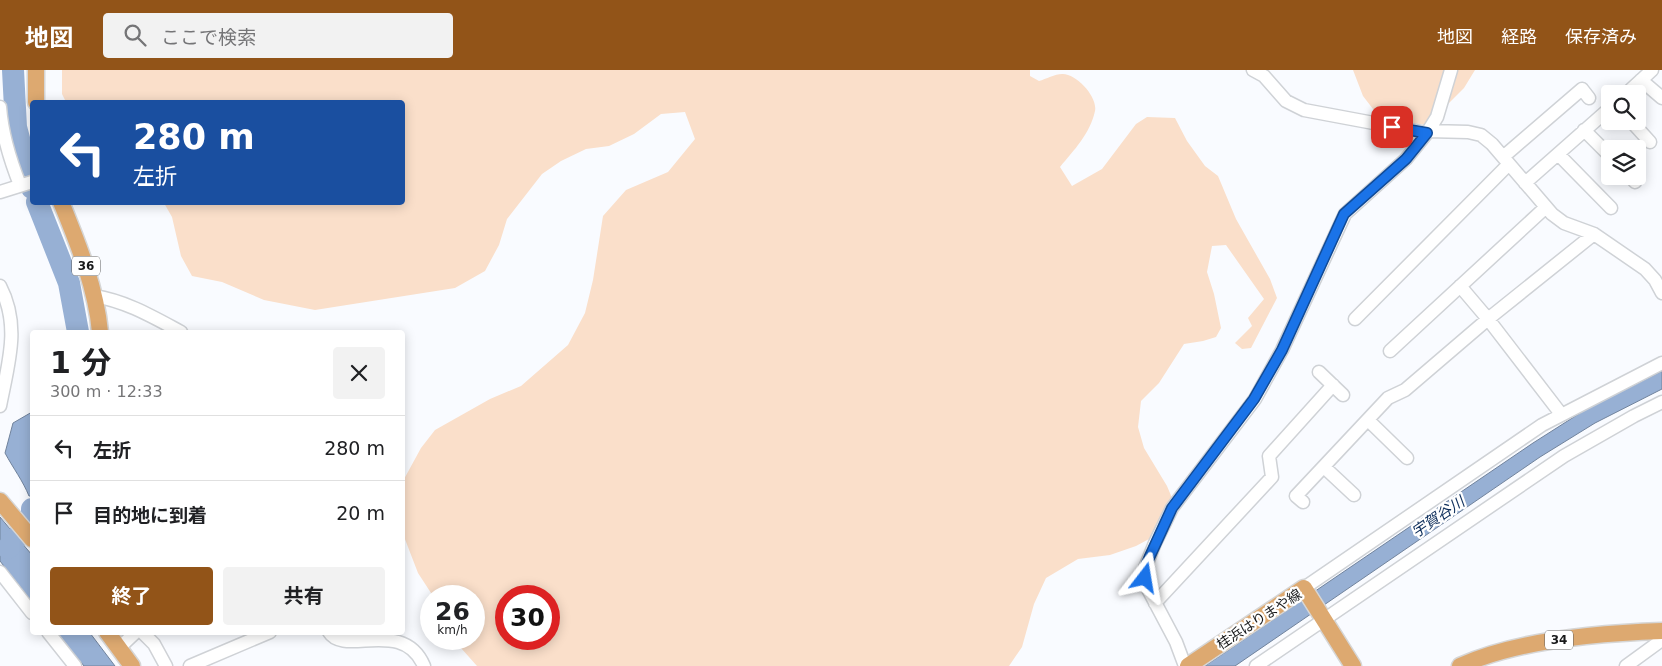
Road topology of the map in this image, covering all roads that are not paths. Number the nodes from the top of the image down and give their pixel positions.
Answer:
1 (36, 70) edge
2 (1253, 70) edge
3 (1451, 70) edge
4 (1652, 70) edge
5 (1641, 80) junction
6 (1636, 85) edge
7 (1588, 98) dead end
8 (1662, 98) edge
9 (36, 100) edge
10 (0, 107) edge
11 (1601, 116) edge
12 (1584, 130) junction
13 (1639, 130) edge
14 (1428, 132) junction
15 (1650, 142) dead end
16 (1601, 147) edge
17 (1558, 154) junction
18 (1506, 160) junction
19 (1526, 183) junction
20 (26, 184) edge
21 (0, 192) edge
22 (62, 205) edge
23 (1546, 207) junction
24 (1611, 208) dead end
25 (1594, 234) junction
26 (0, 286) edge
27 (1460, 286) junction
28 (1662, 293) edge
29 (94, 296) junction
30 (1354, 319) dead end
31 (1488, 319) junction
32 (100, 330) edge
33 (177, 330) edge
34 (1390, 352) dead end
35 (1662, 362) edge
36 (1319, 372) dead end
37 (1333, 385) junction
38 (1343, 394) dead end
39 (1662, 402) edge
40 (0, 406) edge
41 (1561, 414) junction
42 (1368, 420) junction
43 (1407, 458) dead end
44 (1324, 467) junction
45 (1354, 495) dead end
46 (0, 501) edge
47 (1303, 502) dead end
48 (30, 537) edge
49 (0, 572) edge
50 (1307, 591) junction
51 (1155, 603) junction
52 (30, 610) edge
53 (1323, 616) junction
54 (1661, 631) edge
55 (50, 635) edge
56 (109, 635) edge
57 (133, 635) edge
58 (145, 635) edge
59 (263, 635) edge
60 (330, 635) edge
61 (118, 648) junction
62 (75, 666) edge
63 (132, 666) edge
64 (166, 666) edge
65 (190, 666) edge
66 (424, 666) edge
67 (1186, 666) edge
68 (1256, 666) edge
69 (1354, 666) edge
70 (1460, 666) edge
71 (1626, 666) edge

1 - 9 main road
2 - 14 street
3 - 14 street
4 - 5 street
5 - 6 street
5 - 8 street
7 - 18 street
10 - 20 street
11 - 12 street
12 - 16 street
12 - 17 street
13 - 15 street
14 - 18 street
14 - 51 street
17 - 19 street
17 - 24 street
18 - 19 street
18 - 30 street
19 - 23 street
20 - 21 street
22 - 29 main road, 36
23 - 25 street
23 - 27 street
25 - 28 street
25 - 31 street
26 - 40 street
27 - 31 street
27 - 34 street
29 - 32 main road, 36
29 - 33 street
31 - 41 street
31 - 42 street
35 - 41 street
36 - 37 street
37 - 38 street
37 - 51 street
39 - 53 street
41 - 50 street
42 - 43 street
42 - 44 street
44 - 45 street
44 - 47 street
46 - 48 main road
49 - 52 street
50 - 53 main road, 桂浜はりまや線
50 - 67 main road, 桂浜はりまや線
51 - 67 street
53 - 68 street
53 - 69 main road, 桂浜はりまや線
54 - 70 main road, 34
54 - 71 street
55 - 62 street
56 - 61 main road
57 - 61 street
58 - 64 street
59 - 65 street
60 - 66 street
61 - 63 main road

